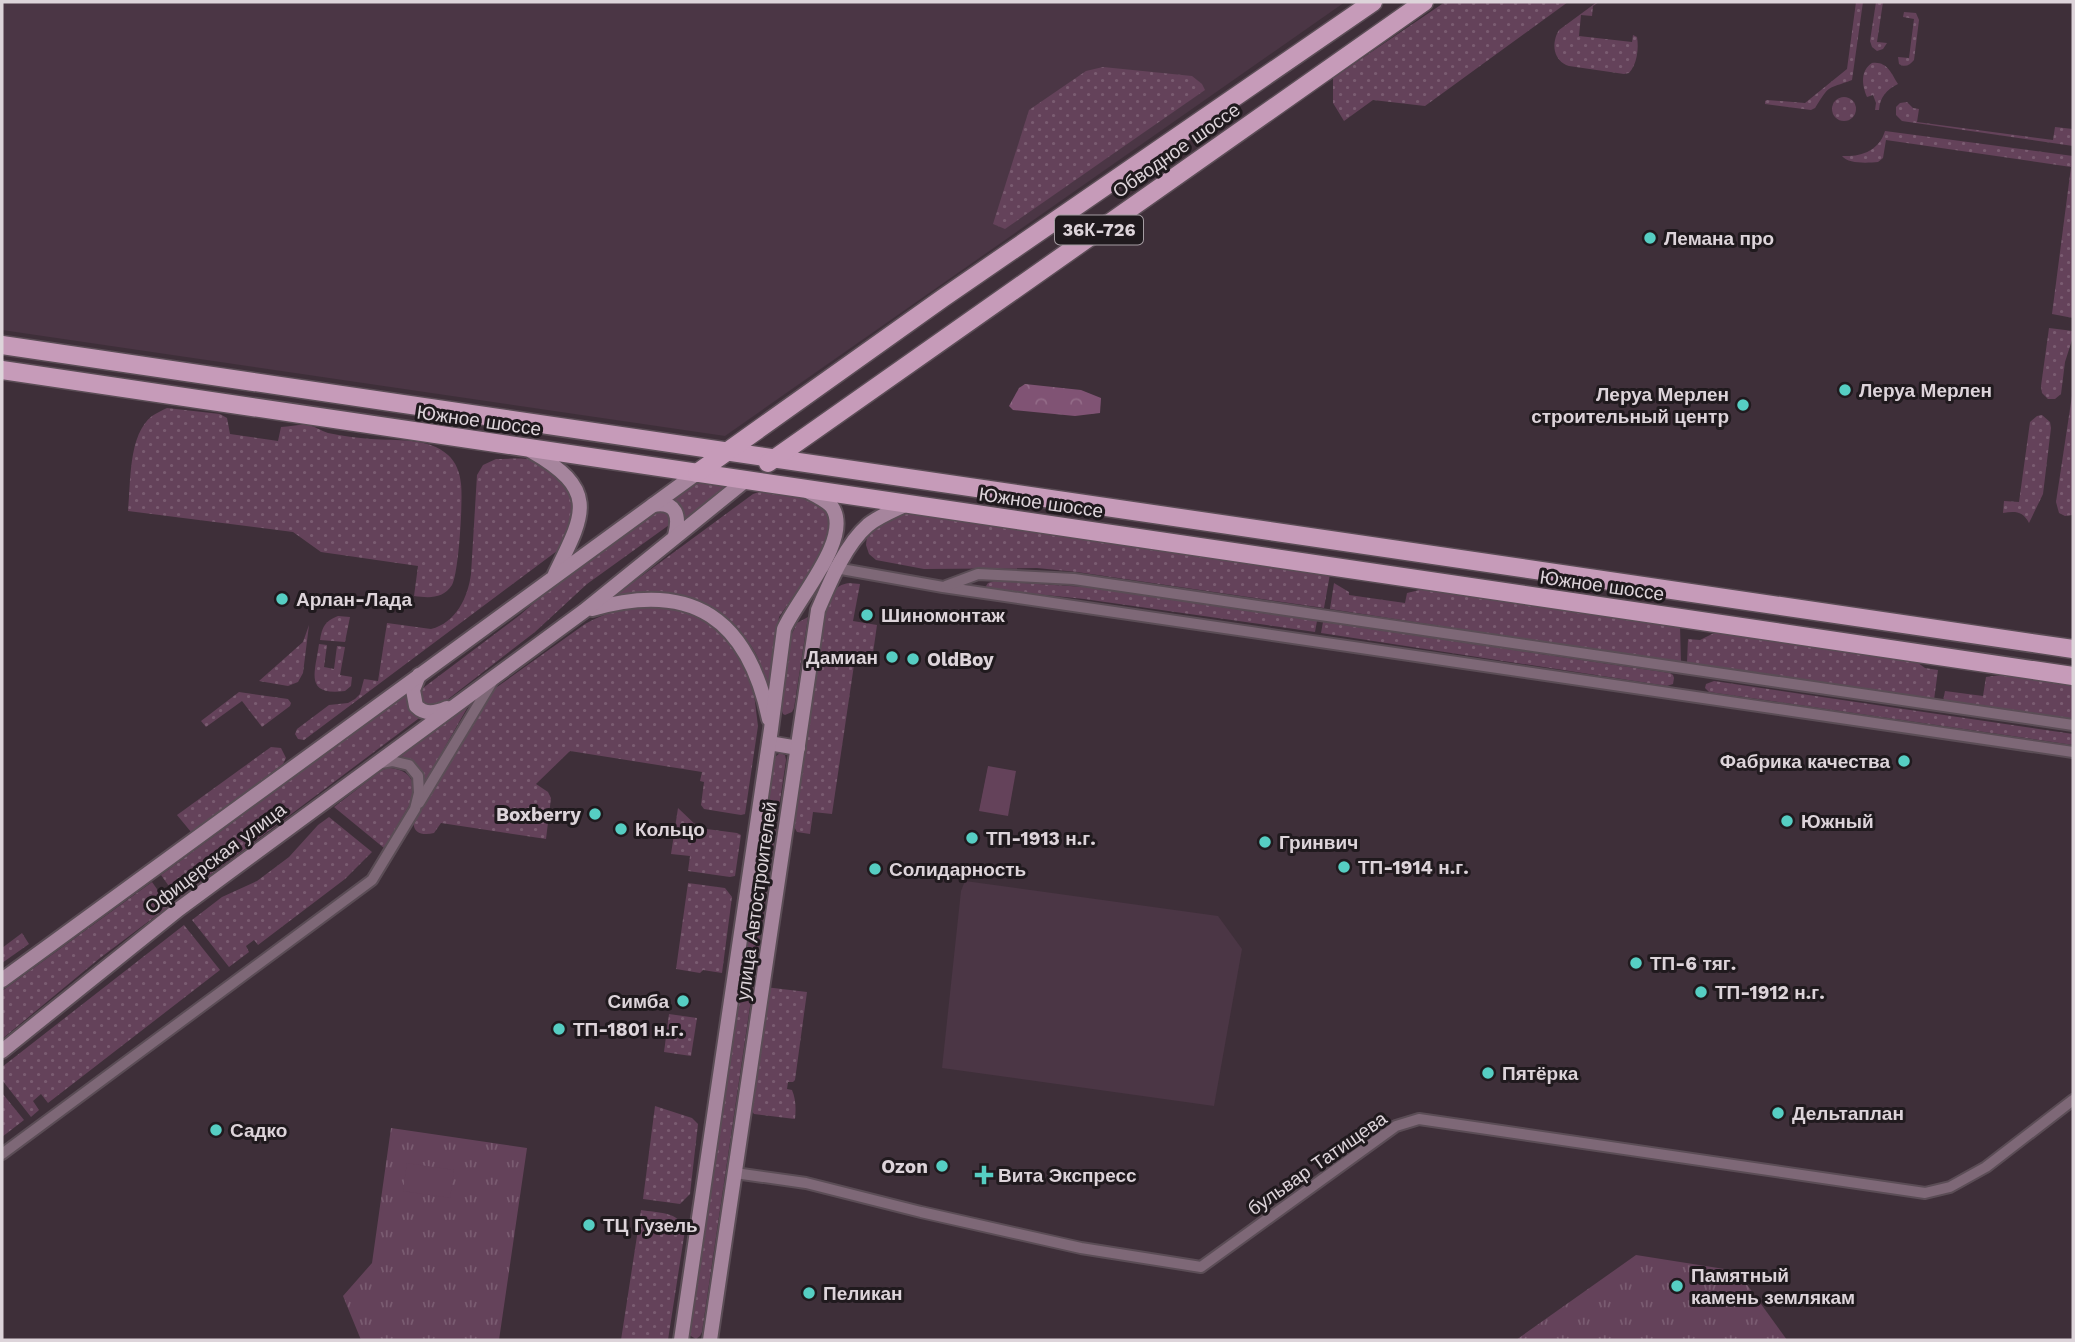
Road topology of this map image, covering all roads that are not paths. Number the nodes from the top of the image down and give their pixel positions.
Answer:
1 (1373, 2) edge
2 (1424, 2) edge
3 (2, 345) edge
4 (2, 370) edge
5 (527, 448) junction
6 (724, 452) junction
7 (773, 459) junction
8 (697, 473) junction
9 (746, 480) junction
10 (805, 489) junction
11 (907, 504) junction
12 (653, 505) junction
13 (676, 536) junction
14 (829, 567) junction
15 (553, 578) junction
16 (943, 587) junction
17 (584, 611) junction
18 (2073, 649) edge
19 (419, 676) junction
20 (2073, 676) edge
21 (495, 677) junction
22 (458, 704) junction
23 (2073, 724) edge
24 (770, 736) junction
25 (797, 747) junction
26 (2073, 752) edge
27 (376, 764) junction
28 (415, 808) junction
29 (2, 980) edge
30 (2, 1051) edge
31 (2073, 1100) edge
32 (2, 1154) edge
33 (735, 1173) junction
34 (681, 1340) edge
35 (710, 1340) edge

1 - 6 main road, Обводное шоссе / 36К-726
2 - 7 main road, Обводное шоссе / 36К-726
3 - 6 main road, Южное шоссе
4 - 5 main road, Южное шоссе
5 - 8 main road, Южное шоссе
5 - 15 main road, Офицерская улица
6 - 7 main road, Южное шоссе
6 - 8 main road, Офицерская улица
7 - 9 main road, Обводное шоссе / 36К-726
7 - 18 main road, Южное шоссе
8 - 9 main road, Южное шоссе
8 - 12 main road, Офицерская улица
9 - 10 main road, Южное шоссе
9 - 13 main road, Офицерская улица
10 - 11 main road, Южное шоссе
10 - 14 main road, улица Автостроителей
11 - 14 main road, улица Автостроителей
11 - 20 main road, Южное шоссе
12 - 13 main road
12 - 15 main road, Офицерская улица
13 - 17 main road, Офицерская улица
14 - 16 street
14 - 24 main road, улица Автостроителей
14 - 25 main road, улица Автостроителей
15 - 19 main road, Офицерская улица
16 - 23 street
16 - 26 street
17 - 21 main road, Офицерская улица
17 - 24 main road, улица Автостроителей
19 - 22 main road, Офицерская улица
19 - 29 main road, Офицерская улица
21 - 22 main road, Офицерская улица
21 - 28 street, Офицерская улица
22 - 27 main road, Офицерская улица
24 - 25 main road
24 - 34 main road, улица Автостроителей
25 - 33 main road, улица Автостроителей
27 - 28 street
27 - 30 main road, Офицерская улица
28 - 32 street, Офицерская улица
31 - 33 street, бульвар Татищева
33 - 35 main road, улица Автостроителей

